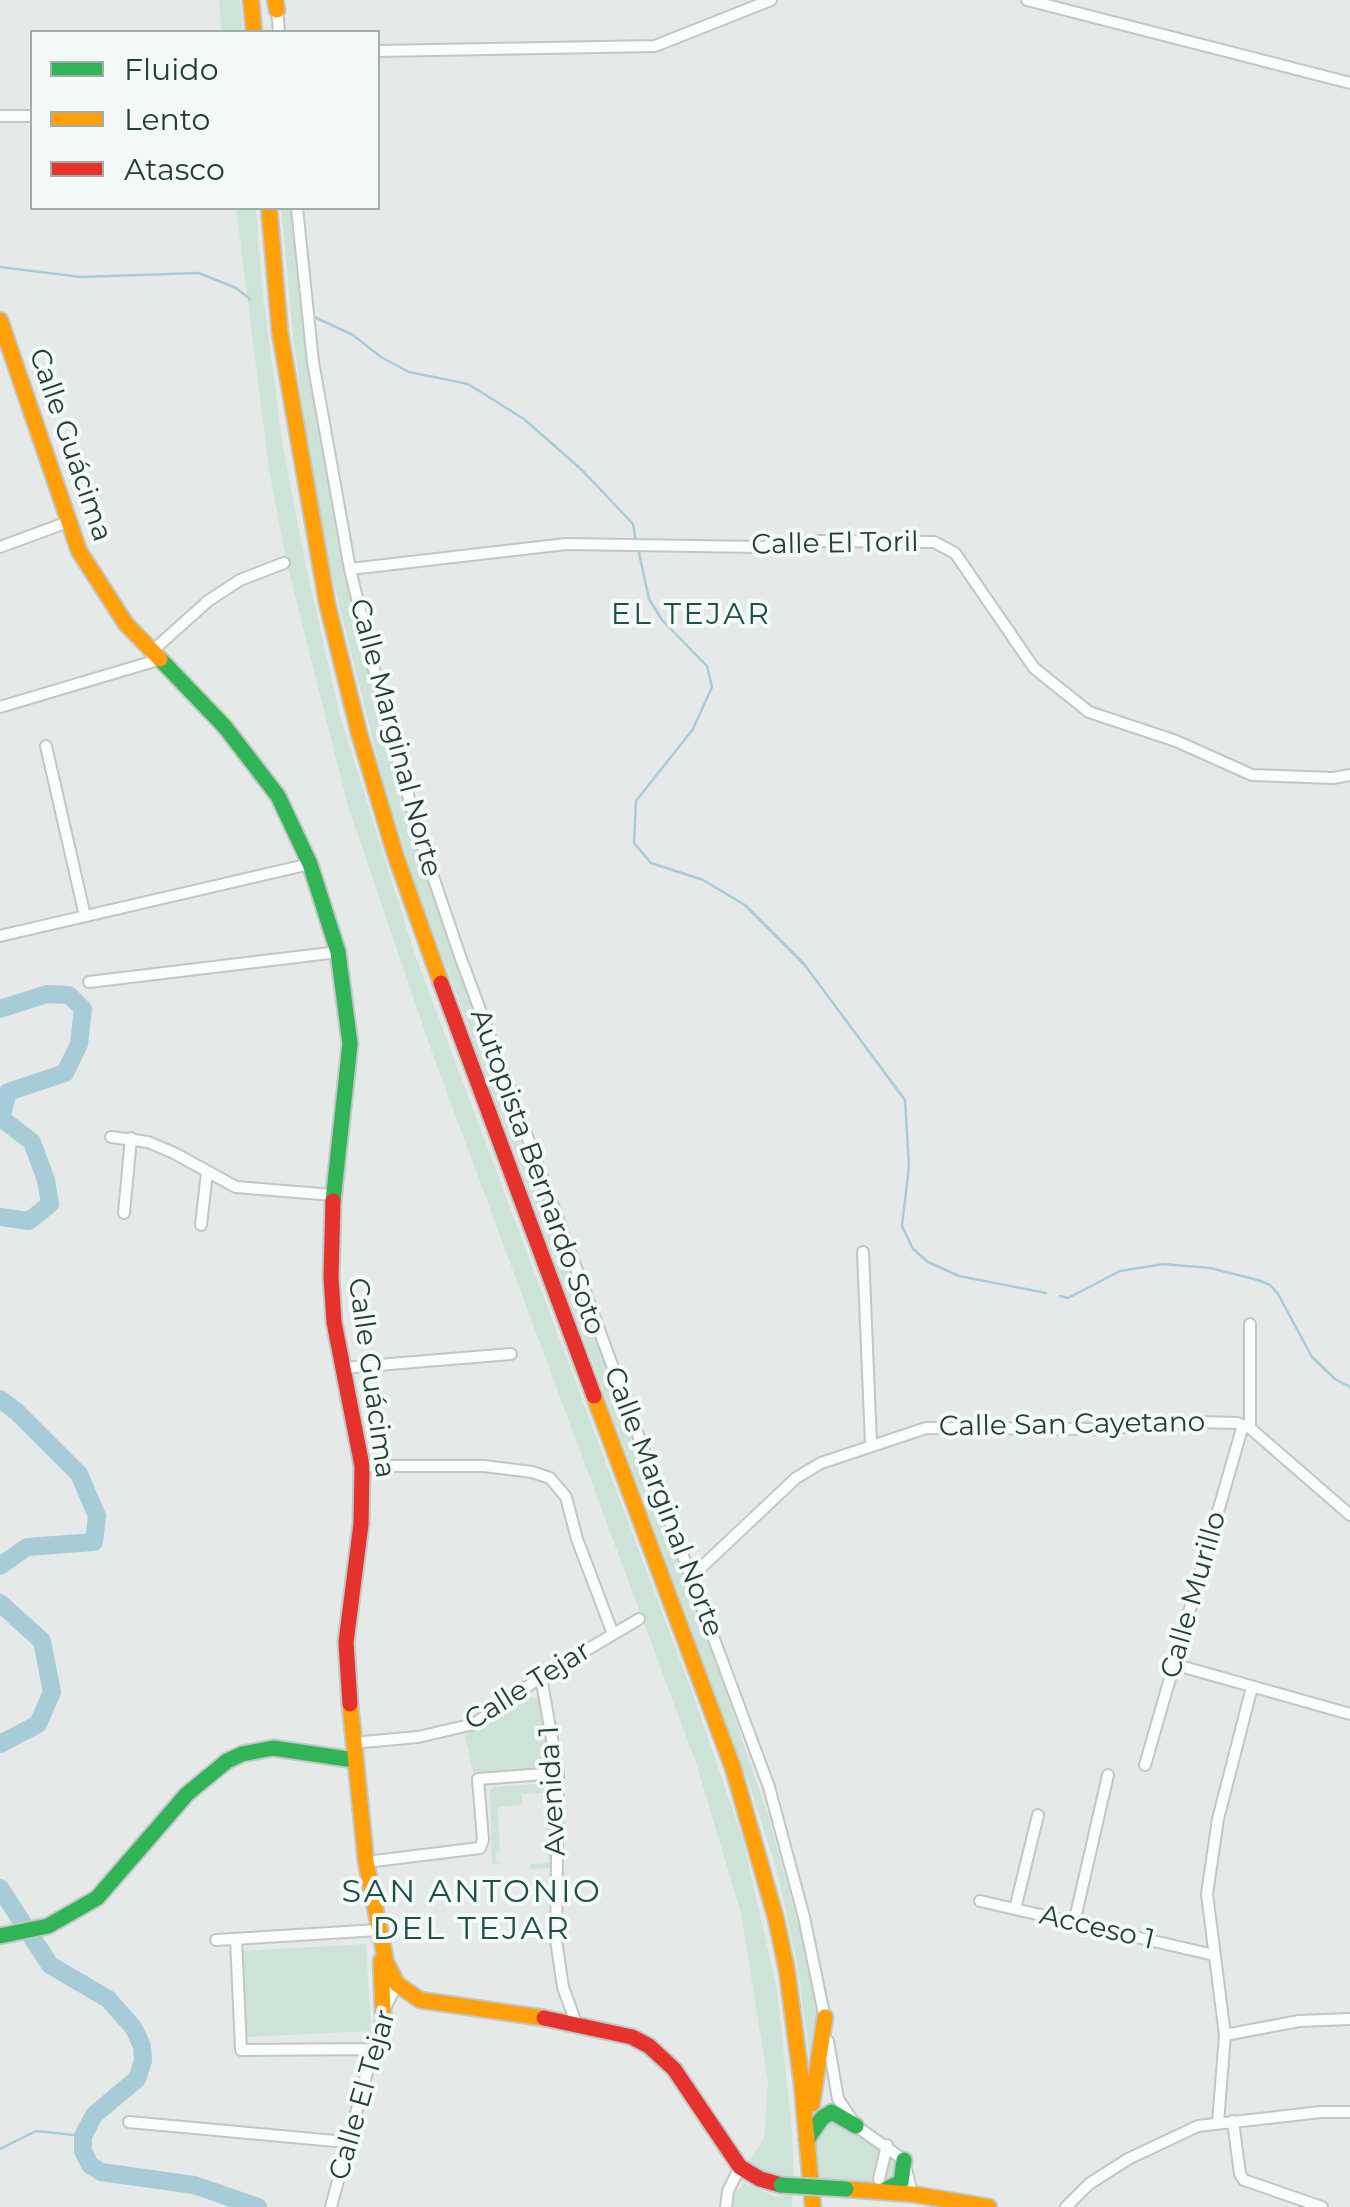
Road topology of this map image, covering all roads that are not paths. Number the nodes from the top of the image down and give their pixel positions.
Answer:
1 (251, 0) edge
2 (772, 0) edge
3 (1027, 0) edge
4 (277, 3) edge
5 (254, 30) edge
6 (279, 30) edge
7 (380, 50) edge
8 (1350, 83) edge
9 (0, 116) edge
10 (30, 116) edge
11 (269, 210) edge
12 (297, 210) edge
13 (0, 320) edge
14 (68, 522) junction
15 (0, 533) edge
16 (18, 538) junction
17 (0, 547) edge
18 (284, 564) dead end
19 (350, 568) junction
20 (157, 659) junction
21 (0, 707) edge
22 (46, 746) dead end
23 (1350, 774) edge
24 (310, 864) junction
25 (85, 916) junction
26 (0, 936) edge
27 (338, 952) junction
28 (88, 982) dead end
29 (111, 1137) dead end
30 (131, 1138) junction
31 (207, 1172) junction
32 (333, 1196) junction
33 (124, 1213) dead end
34 (200, 1226) dead end
35 (863, 1252) dead end
36 (1250, 1324) dead end
37 (511, 1354) dead end
38 (342, 1368) junction
39 (1246, 1426) junction
40 (871, 1444) junction
41 (362, 1466) junction
42 (1350, 1515) edge
43 (691, 1577) junction
44 (639, 1619) dead end
45 (614, 1634) junction
46 (1173, 1664) junction
47 (540, 1677) junction
48 (1252, 1687) junction
49 (1350, 1714) edge
50 (353, 1752) junction
51 (1145, 1766) dead end
52 (558, 1773) junction
53 (1108, 1774) dead end
54 (1038, 1815) dead end
55 (366, 1862) junction
56 (980, 1901) dead end
57 (1015, 1909) junction
58 (1074, 1922) junction
59 (5, 1935) edge
60 (379, 1936) junction
61 (236, 1938) junction
62 (216, 1940) dead end
63 (1214, 1954) junction
64 (397, 1984) junction
65 (383, 2012) junction
66 (824, 2017) junction
67 (1350, 2019) edge
68 (576, 2023) junction
69 (1225, 2034) junction
70 (373, 2049) junction
71 (1350, 2112) edge
72 (1233, 2121) junction
73 (130, 2122) dead end
74 (1218, 2122) junction
75 (856, 2126) junction
76 (807, 2140) junction
77 (346, 2142) junction
78 (887, 2145) junction
79 (904, 2160) junction
80 (740, 2167) junction
81 (878, 2185) junction
82 (912, 2194) junction
83 (332, 2205) edge
84 (726, 2207) edge
85 (802, 2207) edge
86 (812, 2207) edge
87 (989, 2207) edge
88 (1066, 2207) edge
89 (1322, 2207) edge

1 - 5 main road
2 - 7 street
3 - 8 street
4 - 6 street
9 - 10 street
11 - 76 main road, Autopista Bernardo Soto
12 - 19 street, Calle Marginal Norte
13 - 14 main road, Calle Guácima
14 - 16 street
14 - 20 main road, Calle Guácima
15 - 16 street
16 - 17 street
18 - 20 street
19 - 23 street, Calle El Toril
19 - 43 street, Calle Marginal Norte
20 - 21 street
20 - 24 main road, Calle Guácima
22 - 25 street
24 - 25 street
24 - 27 main road, Calle Guácima
25 - 26 street
27 - 28 street
27 - 32 main road, Calle Guácima
29 - 30 street
30 - 31 street
30 - 33 street
31 - 32 street
31 - 34 street
32 - 38 main road, Calle Guácima
35 - 40 street
36 - 39 street, Calle Murillo
37 - 38 street
38 - 41 main road, Calle Guácima
39 - 40 street, Calle San Cayetano
39 - 42 street
39 - 46 street, Calle Murillo
40 - 43 street, Calle San Cayetano
41 - 45 street
41 - 50 main road, Calle Guácima
43 - 66 street, Calle Marginal Norte
44 - 45 street, Calle Tejar
45 - 47 street, Calle Tejar
46 - 48 street
46 - 51 street, Calle Murillo
47 - 50 street, Calle Tejar
47 - 52 street, Avenida 1
48 - 49 street
48 - 63 street
50 - 55 main road, Calle Guácima
50 - 59 main road
52 - 55 street
52 - 68 street, Avenida 1
53 - 58 street
54 - 57 street
55 - 60 main road, Calle Guácima
56 - 57 street, Acceso 1
57 - 58 street, Acceso 1
58 - 63 street, Acceso 1
60 - 61 street
60 - 64 main road, Calle Guácima
60 - 65 main road
61 - 62 street
61 - 70 street
63 - 69 street
64 - 65 street, Calle El Tejar
64 - 68 main road
65 - 70 street, Calle El Tejar
66 - 75 street, Calle Marginal Norte
66 - 76 main road
67 - 69 street
68 - 80 main road
69 - 74 street
70 - 77 street, Calle El Tejar
71 - 72 street
72 - 74 street
72 - 89 street
73 - 77 street
74 - 88 street
75 - 76 main road
75 - 78 street
76 - 85 main road, Autopista Bernardo Soto
76 - 86 main road, Autopista Bernardo Soto
77 - 83 street, Calle El Tejar
78 - 79 street
78 - 81 street
79 - 81 main road
79 - 82 street
80 - 81 main road, bridge
80 - 84 street
81 - 82 main road
82 - 87 main road

